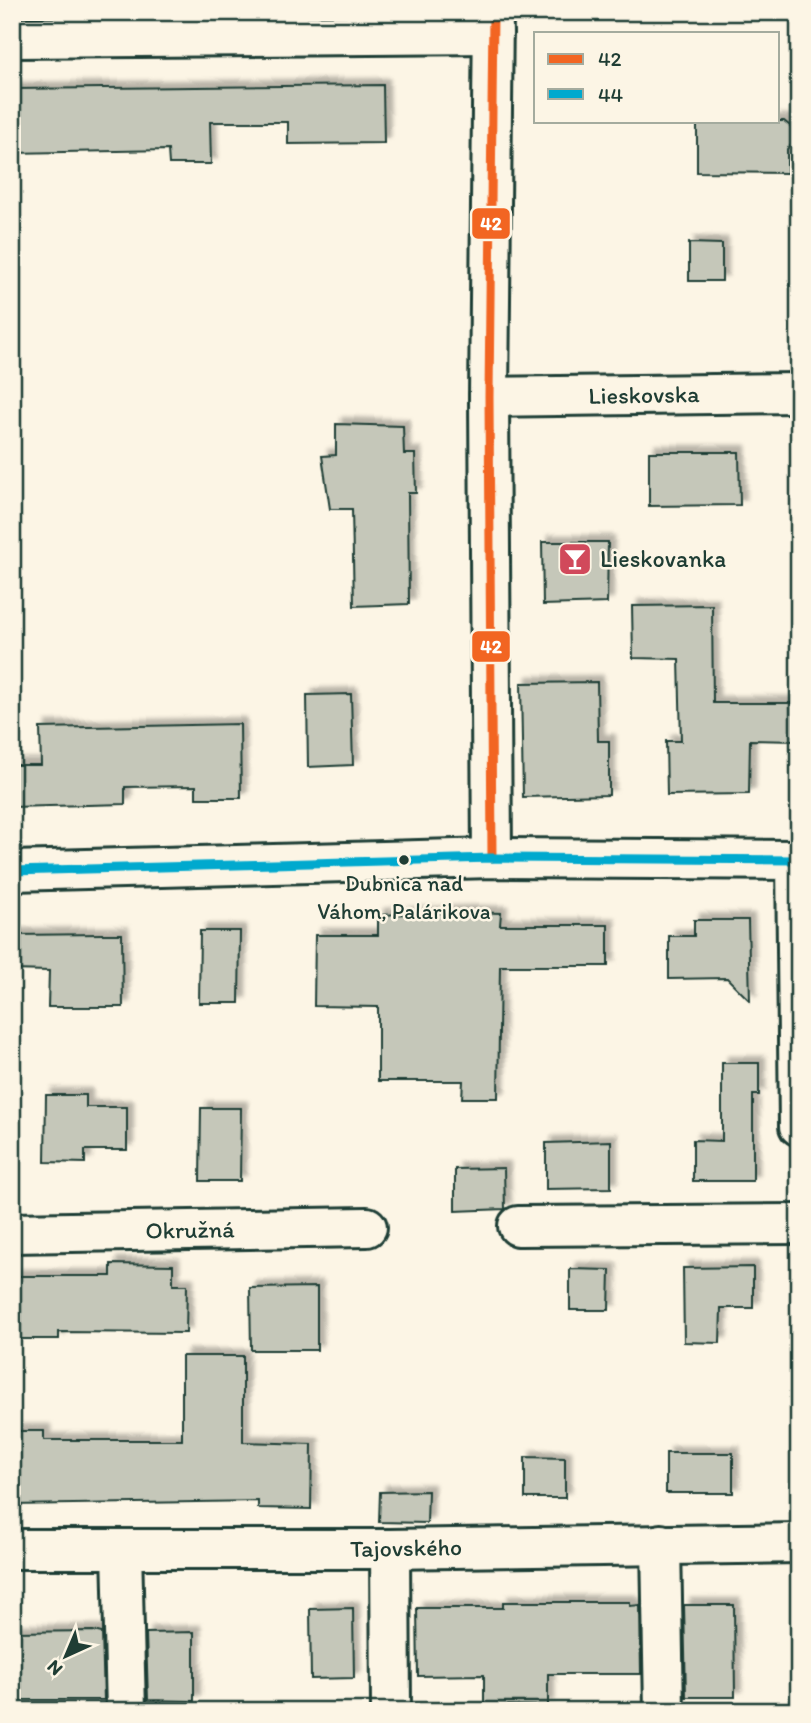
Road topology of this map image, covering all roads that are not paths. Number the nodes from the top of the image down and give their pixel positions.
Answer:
1 (493, 23) edge
2 (12, 38) edge
3 (799, 393) edge
4 (489, 397) junction
5 (492, 858) junction
6 (797, 860) edge
7 (12, 871) edge
8 (799, 1126) edge
9 (799, 1224) edge
10 (518, 1226) dead end
11 (367, 1227) dead end
12 (12, 1233) edge
13 (799, 1543) edge
14 (660, 1544) junction
15 (12, 1549) edge
16 (122, 1549) junction
17 (390, 1549) junction
18 (126, 1711) edge
19 (391, 1711) edge
20 (664, 1711) edge

1 - 2 street
1 - 4 street
3 - 4 street, Lieskovska
4 - 5 street
5 - 6 street
5 - 7 street
6 - 8 street
9 - 10 street
11 - 12 street, Okružná
13 - 14 street, Tajovského
14 - 17 street, Tajovského
14 - 20 street
15 - 16 street, Tajovského
16 - 17 street, Tajovského
16 - 18 street
17 - 19 street

